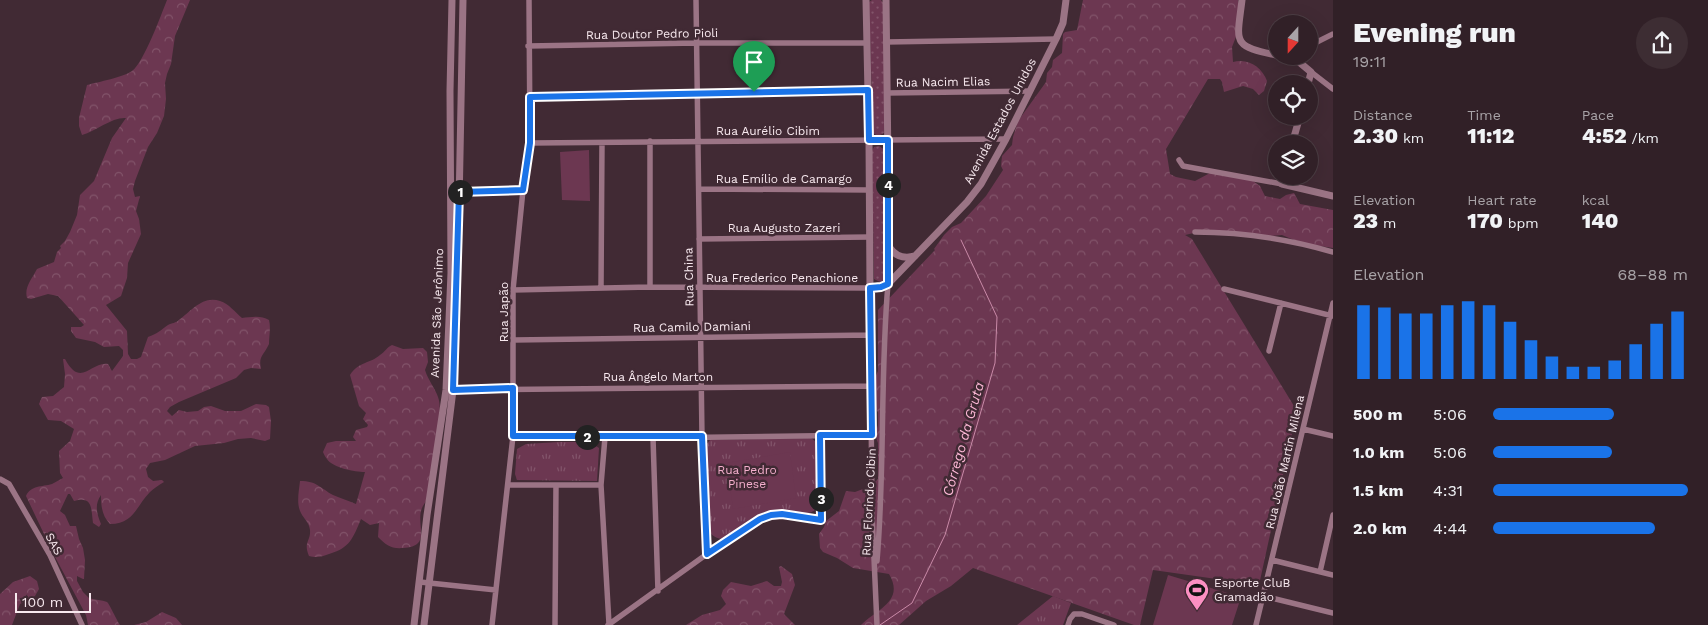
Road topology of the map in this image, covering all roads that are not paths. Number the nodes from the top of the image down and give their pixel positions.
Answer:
1 (452, 0) edge
2 (464, 0) edge
3 (529, 0) edge
4 (696, 0) edge
5 (866, 0) edge
6 (886, 0) edge
7 (1066, 0) edge
8 (1242, 0) edge
9 (1333, 34) edge
10 (1056, 39) junction
11 (886, 42) junction
12 (1318, 42) edge
13 (697, 43) junction
14 (866, 43) junction
15 (528, 46) junction
16 (1268, 53) edge
17 (1305, 65) edge
18 (1312, 72) junction
19 (1311, 75) edge
20 (1333, 89) edge
21 (868, 90) junction
22 (1030, 91) junction
23 (697, 93) junction
24 (887, 93) junction
25 (530, 97) junction
26 (1006, 139) junction
27 (869, 140) junction
28 (888, 140) junction
29 (650, 141) junction
30 (698, 141) junction
31 (602, 142) junction
32 (530, 143) junction
33 (1179, 160) dead end
34 (1268, 178) edge
35 (1299, 185) edge
36 (699, 189) junction
37 (523, 190) junction
38 (869, 190) junction
39 (450, 192) junction
40 (459, 192) junction
41 (1333, 196) edge
42 (1195, 232) dead end
43 (870, 237) junction
44 (699, 239) junction
45 (889, 248) junction
46 (1333, 252) edge
47 (915, 256) junction
48 (888, 284) junction
49 (650, 287) junction
50 (700, 287) junction
51 (601, 288) junction
52 (870, 288) junction
53 (1224, 289) dead end
54 (513, 290) junction
55 (1281, 303) junction
56 (1333, 303) edge
57 (1332, 316) edge
58 (871, 335) junction
59 (700, 337) junction
60 (514, 340) junction
61 (1269, 351) dead end
62 (871, 386) junction
63 (701, 387) junction
64 (513, 388) junction
65 (449, 390) junction
66 (1303, 428) junction
67 (820, 435) junction
68 (872, 435) junction
69 (513, 436) junction
70 (702, 436) junction
71 (1333, 436) edge
72 (605, 437) junction
73 (653, 438) junction
74 (0, 479) edge
75 (508, 485) junction
76 (556, 485) junction
77 (601, 486) junction
78 (429, 502) junction
79 (438, 503) junction
80 (1333, 515) edge
81 (707, 554) junction
82 (1272, 560) junction
83 (1320, 572) junction
84 (1333, 575) edge
85 (420, 582) junction
86 (430, 583) junction
87 (875, 586) junction
88 (496, 590) junction
89 (658, 591) junction
90 (1263, 596) junction
91 (1333, 613) edge
92 (1069, 622) edge
93 (82, 625) edge
94 (414, 625) edge
95 (424, 625) edge
96 (492, 625) edge
97 (555, 625) edge
98 (608, 625) edge
99 (877, 625) edge
100 (1114, 625) edge
101 (1256, 625) edge

1 - 39 street, Avenida São Jerônimo
2 - 40 street, Avenida São Jerônimo
3 - 15 street, Rua Japão
4 - 13 street, Rua China
5 - 14 street, Rua Florindo Cibin
6 - 11 street, Rua Florindo Cibin
7 - 10 street, Avenida Estados Unidos
8 - 16 street
9 - 12 street
10 - 11 street
10 - 22 street, Avenida Estados Unidos
11 - 24 street, Rua Florindo Cibin
13 - 14 street, Rua Doutor Pedro Pioli
13 - 15 street, Rua Doutor Pedro Pioli
13 - 23 street, Rua China
14 - 21 street, Rua Florindo Cibin
15 - 25 street, Rua Japão
17 - 18 street
18 - 19 street
18 - 20 street
21 - 23 street
21 - 27 street, Rua Florindo Cibin
22 - 24 street, Rua Nacim Elias
22 - 26 street, Avenida Estados Unidos
23 - 25 street
23 - 30 street, Rua China
24 - 28 street, Rua Florindo Cibin
25 - 32 street, Rua Japão
26 - 28 street, Rua Aurélio Cibim
26 - 47 street, Avenida Estados Unidos
27 - 28 street, Rua Aurélio Cibim
27 - 30 street, Rua Aurélio Cibim
27 - 38 street, Rua Florindo Cibin
28 - 45 street, Rua Florindo Cibin
29 - 30 street, Rua Aurélio Cibim
29 - 31 street, Rua Aurélio Cibim
29 - 49 street
30 - 36 street, Rua China
31 - 32 street, Rua Aurélio Cibim
31 - 51 street
32 - 37 street, Rua Japão
33 - 34 street
35 - 41 street
36 - 38 street, Rua Emílio de Camargo
36 - 44 street, Rua China
37 - 40 street
37 - 54 street, Rua Japão
38 - 43 street, Rua Florindo Cibin
39 - 40 street
39 - 65 street, Avenida São Jerônimo
40 - 65 street, Avenida São Jerônimo
42 - 46 street
43 - 44 street, Rua Augusto Zazeri
43 - 52 street, Rua Florindo Cibin
44 - 50 street, Rua China
45 - 47 street
45 - 48 street, Rua Florindo Cibin
47 - 48 street, Avenida Estados Unidos
48 - 52 street
48 - 87 street, Rua Florindo Cibin
49 - 50 street, Rua Frederico Penachione
49 - 51 street, Rua Frederico Penachione
50 - 52 street, Rua Frederico Penachione
50 - 59 street, Rua China
51 - 54 street, Rua Frederico Penachione
52 - 58 street, Rua Florindo Cibin
53 - 55 street
54 - 60 street, Rua Japão
55 - 57 street
55 - 61 street
56 - 57 street, Rua João Martin Milena
57 - 66 street, Rua João Martin Milena
58 - 59 street, Rua Camilo Damiani
58 - 62 street, Rua Florindo Cibin
59 - 60 street, Rua Camilo Damiani
59 - 63 street, Rua China
60 - 64 street, Rua Japão
62 - 63 street, Rua Ângelo Marton
62 - 68 street, Rua Florindo Cibin
63 - 64 street, Rua Ângelo Marton
63 - 70 street, Rua China
64 - 65 street, Rua Ângelo Marton
64 - 69 street, Rua Japão
65 - 78 street, Avenida São Jerônimo
65 - 79 street, Avenida São Jerônimo
66 - 71 street
66 - 82 street, Rua João Martin Milena
67 - 68 street
67 - 70 street
67 - 81 street
68 - 87 street, Rua Florindo Cibin
69 - 72 street
69 - 75 street, Rua Japão
70 - 73 street
70 - 81 street, Rua China
72 - 73 street
72 - 77 street
73 - 89 street
74 - 93 street, SAS
75 - 76 street
75 - 88 street, Rua Japão
76 - 77 street
76 - 97 street
77 - 98 street
78 - 79 street
78 - 85 street, Avenida São Jerônimo
79 - 86 street, Avenida São Jerônimo
80 - 83 street
81 - 89 street
82 - 83 street
82 - 90 street, Rua João Martin Milena
83 - 84 street
85 - 86 street
85 - 94 street, Avenida São Jerônimo
86 - 88 street
86 - 95 street, Avenida São Jerônimo
87 - 99 street, Rua Florindo Cibin
88 - 96 street, Rua Japão
89 - 98 street
90 - 91 street
90 - 101 street, Rua João Martin Milena
92 - 100 street

